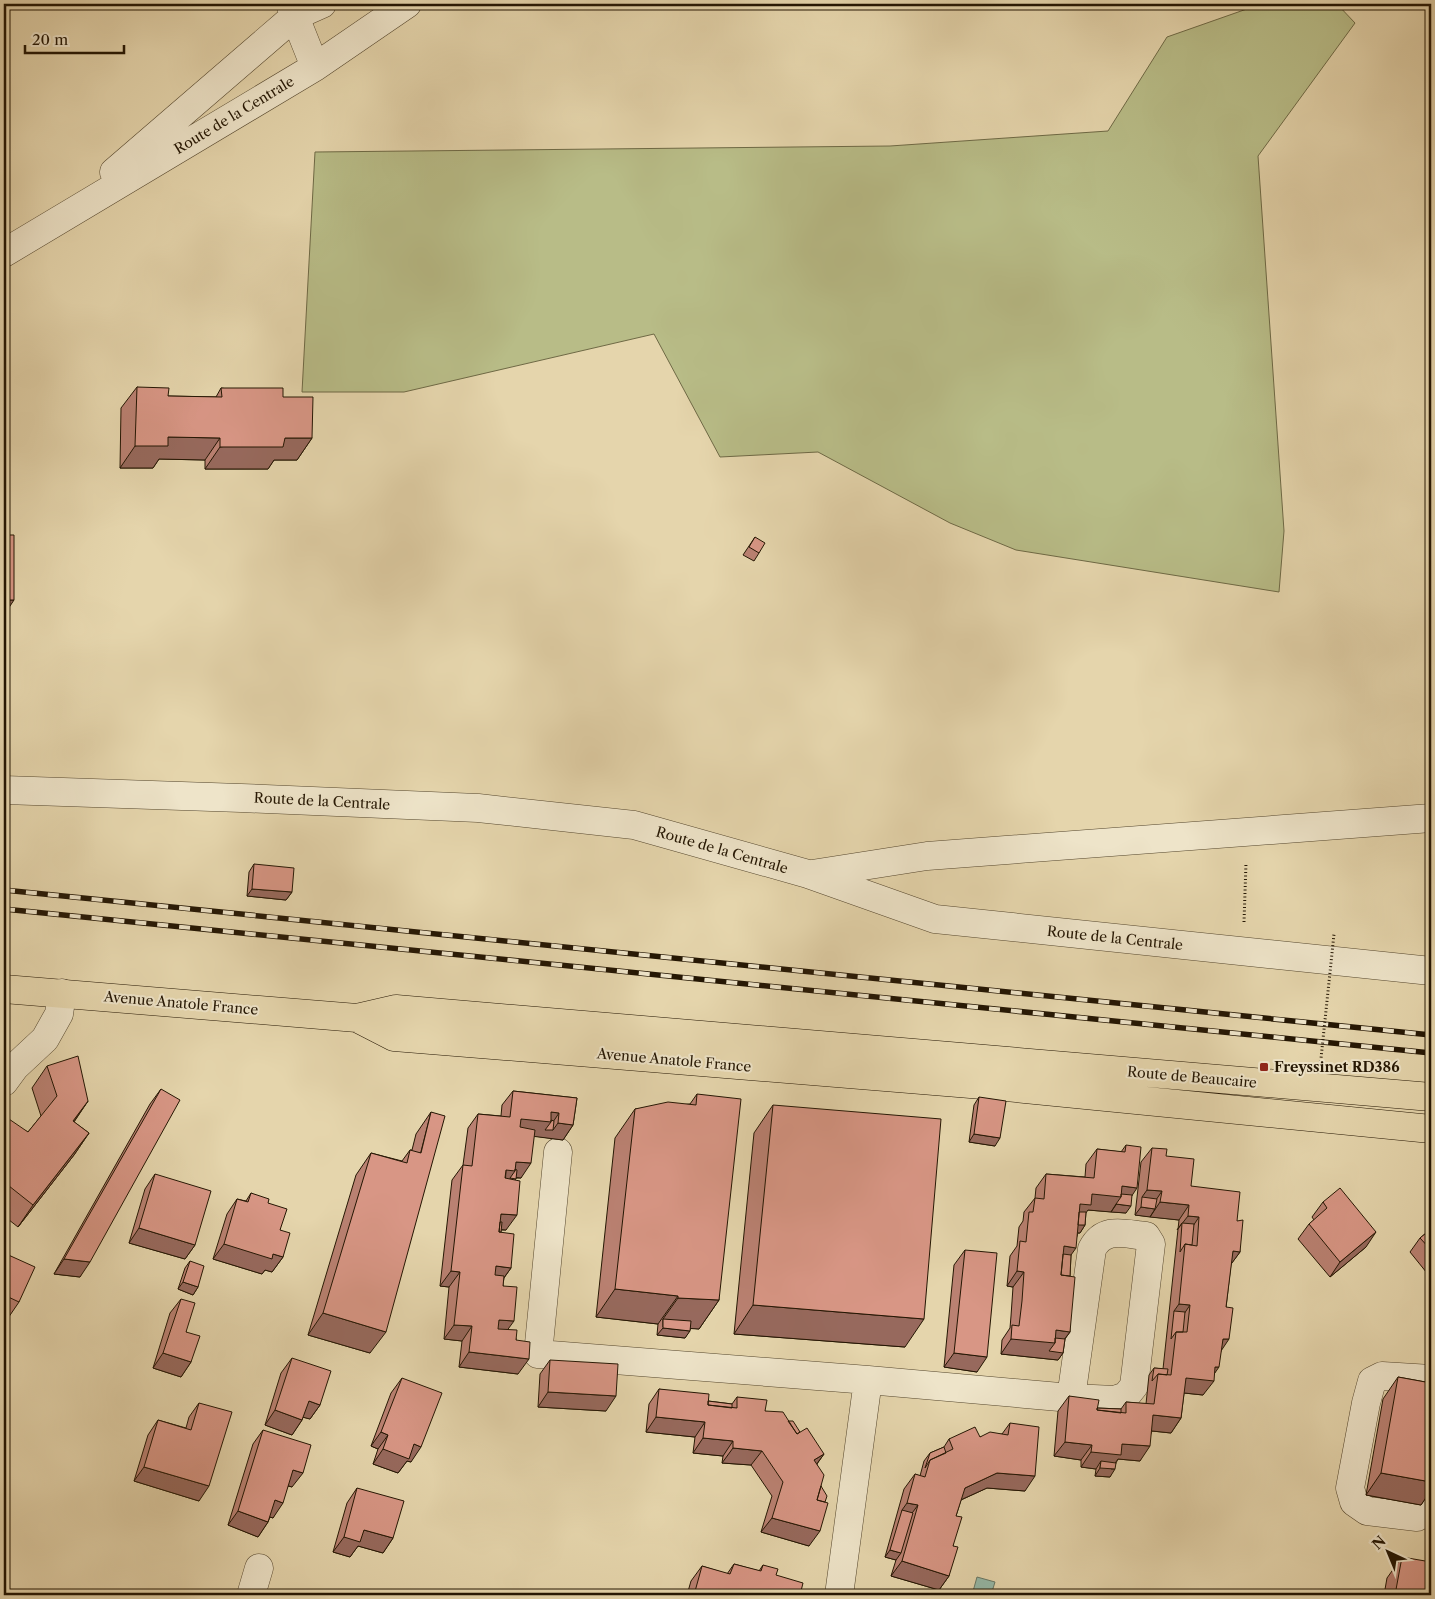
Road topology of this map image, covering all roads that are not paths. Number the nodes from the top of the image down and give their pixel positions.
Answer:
1 (322, 4) edge
2 (407, 4) edge
3 (292, 10) edge
4 (315, 67) junction
5 (58, 220) junction
6 (4, 253) edge
7 (4, 790) edge
8 (1431, 818) edge
9 (808, 874) junction
10 (1431, 971) edge
11 (4, 989) edge
12 (62, 993) junction
13 (983, 1060) joint
14 (843, 1061) junction
15 (8, 1072) edge
16 (995, 1086) joint
17 (1431, 1097) edge
18 (1431, 1129) edge
19 (558, 1152) dead end
20 (1431, 1379) edge
21 (868, 1380) junction
22 (1071, 1398) junction
23 (1431, 1503) edge
24 (259, 1568) dead end
25 (251, 1595) edge
26 (840, 1595) edge

1 - 3 street, Route de la Centrale
2 - 4 street, Route de la Centrale
3 - 4 street
3 - 5 street, Route de la Centrale
4 - 5 street, Route de la Centrale
5 - 6 street, Route de la Centrale
7 - 9 street, Route de la Centrale
8 - 9 street
9 - 10 street, Route de la Centrale
11 - 12 main road, Avenue Anatole France
12 - 14 main road, Avenue Anatole France
12 - 15 street
13 - 14 main road, Avenue Anatole France
13 - 17 main road, Route de Beaucaire
14 - 16 main road, Avenue Anatole France
16 - 18 main road, Route de Beaucaire
19 - 21 street
20 - 23 street
21 - 22 street
21 - 26 street
22 - 22 street
24 - 25 street

